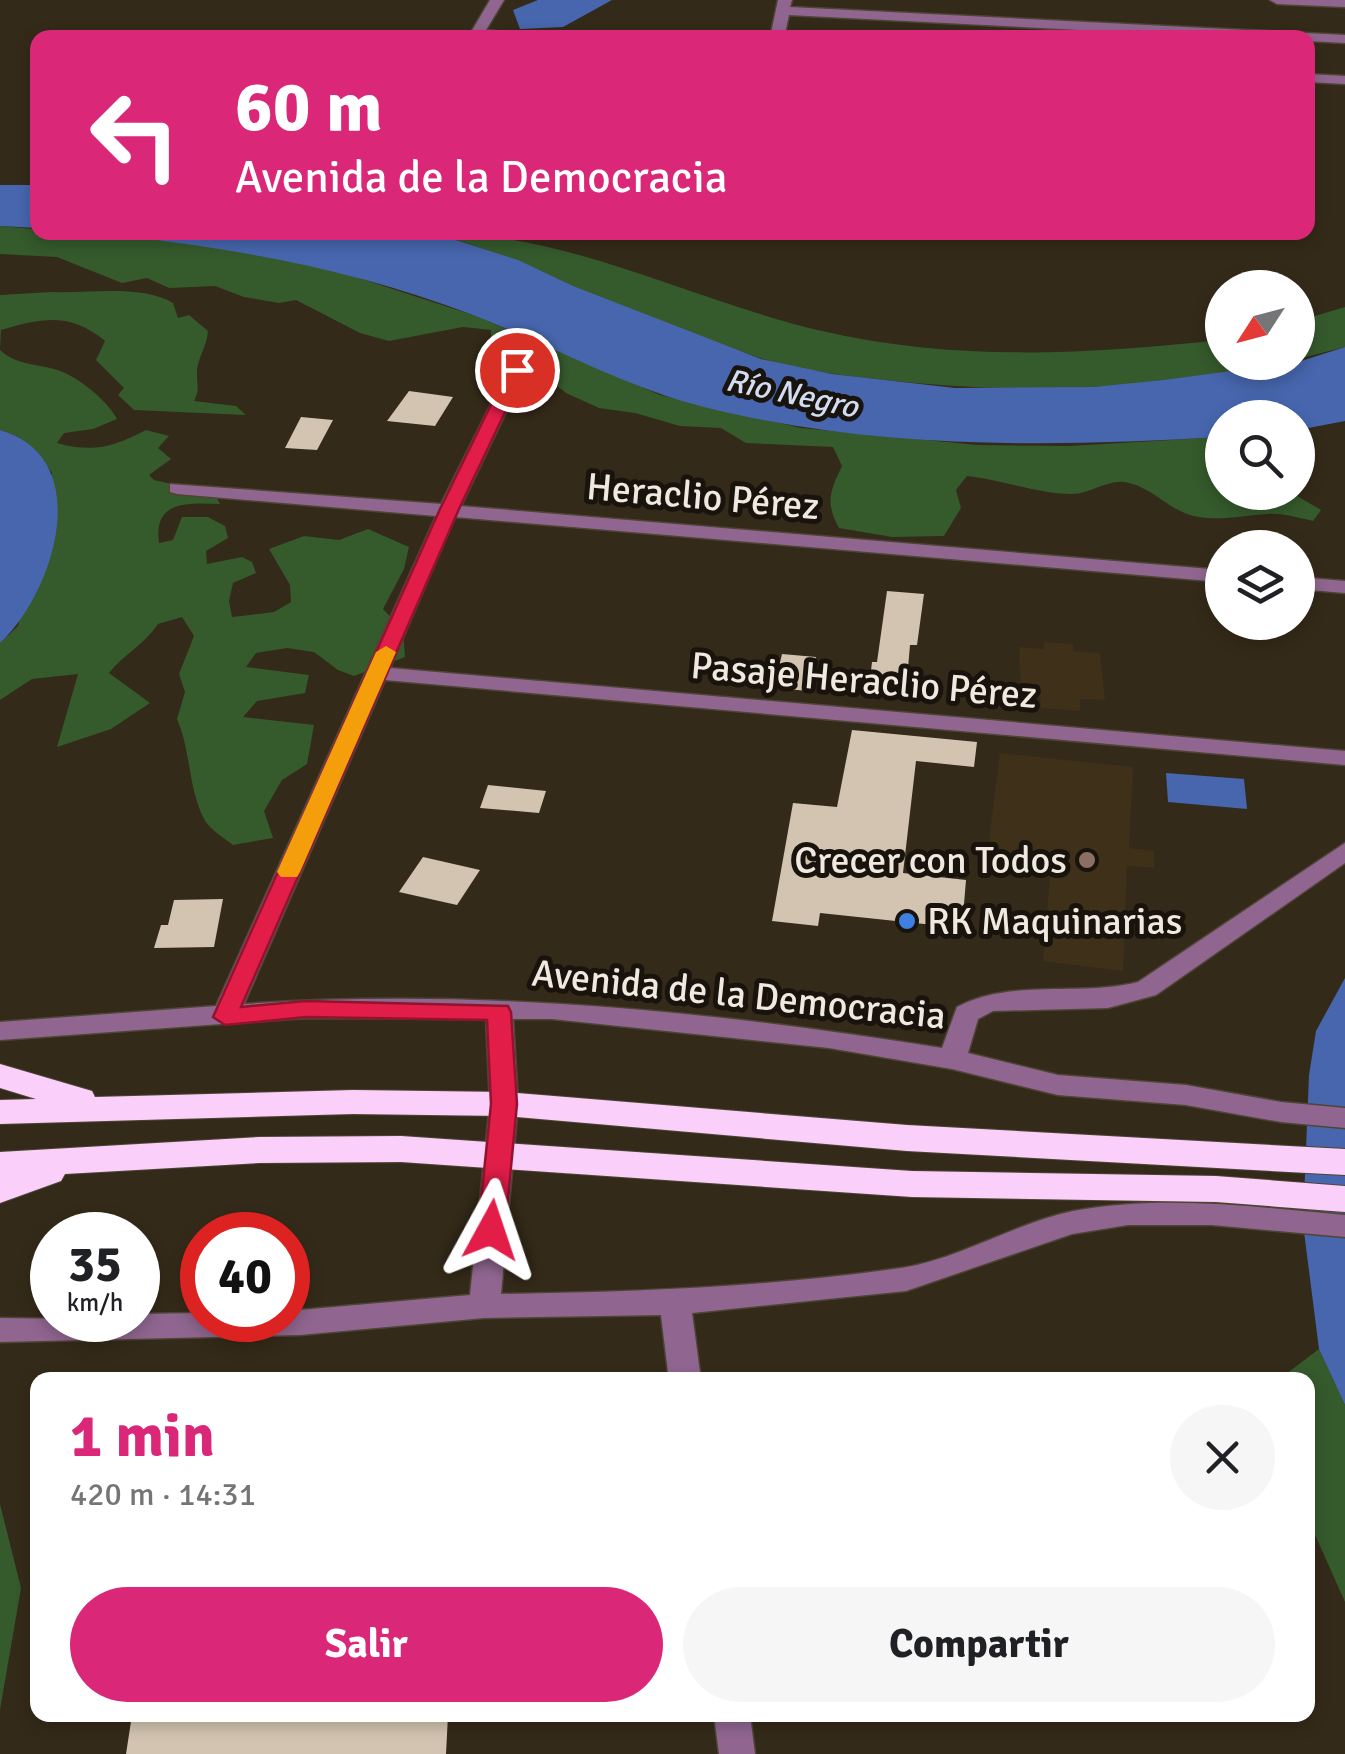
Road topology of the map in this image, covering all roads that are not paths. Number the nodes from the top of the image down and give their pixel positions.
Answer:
1 (497, 0) edge
2 (1276, 0) edge
3 (1345, 2) edge
4 (784, 6) edge
5 (1072, 25) edge
6 (478, 30) edge
7 (1163, 30) edge
8 (1315, 38) edge
9 (1345, 40) edge
10 (1315, 78) edge
11 (1345, 80) edge
12 (517, 370) dead end
13 (177, 488) dead end
14 (450, 509) junction
15 (1205, 575) edge
16 (1315, 584) edge
17 (1345, 587) edge
18 (376, 674) junction
19 (1345, 758) edge
20 (1345, 851) edge
21 (499, 1012) junction
22 (225, 1017) junction
23 (0, 1031) edge
24 (952, 1059) junction
25 (0, 1076) edge
26 (504, 1104) junction
27 (102, 1106) junction
28 (0, 1112) edge
29 (1345, 1118) edge
30 (498, 1154) junction
31 (89, 1158) junction
32 (1345, 1162) edge
33 (0, 1165) edge
34 (0, 1190) edge
35 (1345, 1199) edge
36 (1214, 1202) junction
37 (1345, 1226) edge
38 (674, 1303) junction
39 (484, 1306) junction
40 (0, 1330) edge
41 (684, 1372) edge
42 (733, 1722) edge
43 (738, 1754) edge

1 - 6 street
2 - 3 street
4 - 5 street
5 - 7 street
8 - 9 street
10 - 11 street
12 - 14 street
13 - 14 street, Heraclio Pérez
14 - 15 street, Heraclio Pérez
14 - 18 street
16 - 17 street
18 - 19 street, Pasaje Heraclio Pérez
18 - 22 street
20 - 24 street
21 - 22 street, Avenida de la Democracia
21 - 24 street, Avenida de la Democracia
21 - 26 street
22 - 23 street, Avenida de la Democracia
24 - 29 street, Avenida de la Democracia
25 - 27 highway
26 - 27 highway
26 - 30 street
26 - 32 highway
27 - 28 highway
30 - 31 highway
30 - 36 highway
30 - 39 street
31 - 33 highway
31 - 34 highway
35 - 36 highway
36 - 37 street
36 - 38 street
38 - 39 street
38 - 41 street
39 - 40 street
42 - 43 street

